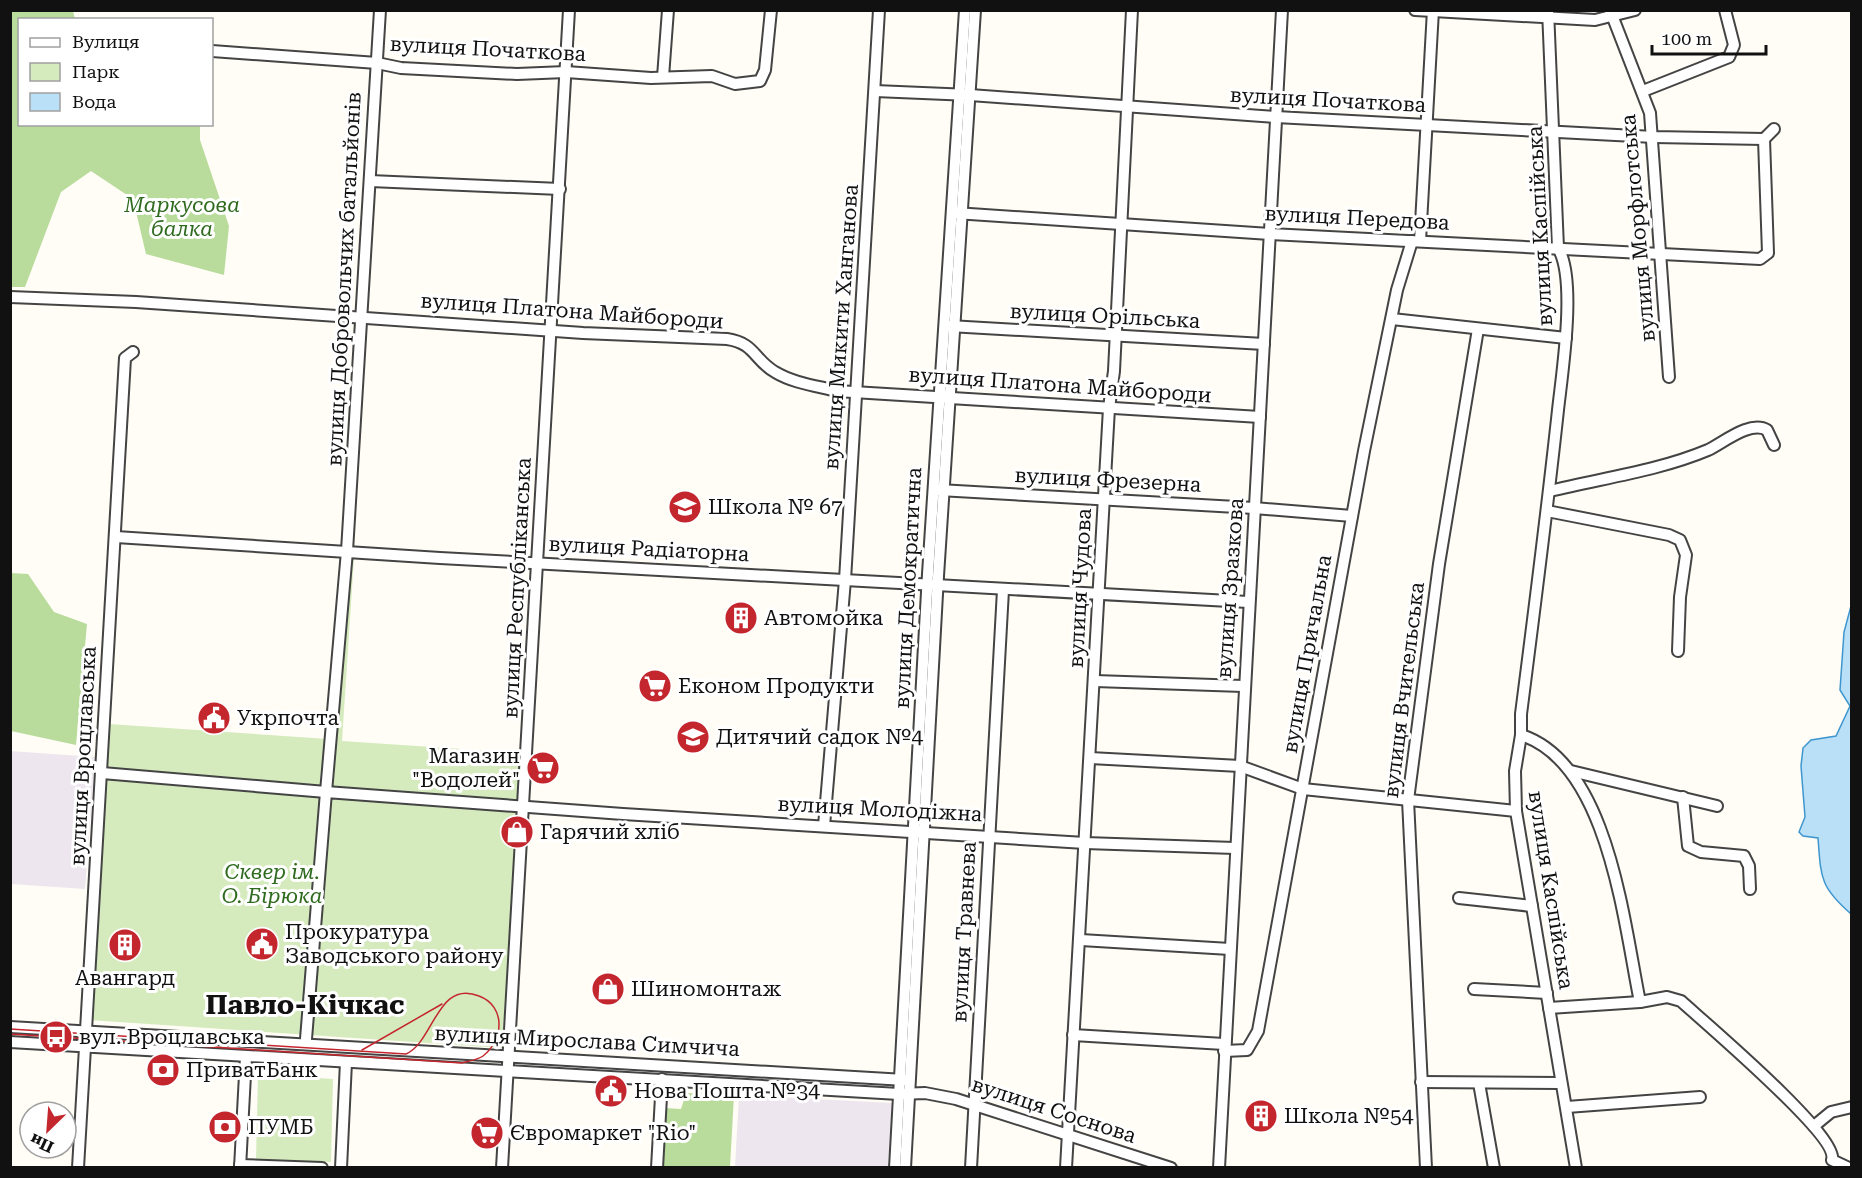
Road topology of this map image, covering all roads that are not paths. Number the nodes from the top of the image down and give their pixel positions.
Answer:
1 (380, 10) edge
2 (569, 10) edge
3 (668, 10) edge
4 (771, 10) edge
5 (879, 10) edge
6 (964, 10) edge
7 (975, 10) edge
8 (1132, 10) edge
9 (1282, 10) edge
10 (1415, 10) edge
11 (1635, 10) edge
12 (1725, 10) edge
13 (1433, 11) edge
14 (1548, 14) edge
15 (1612, 14) edge
16 (213, 51) edge
17 (377, 63) junction
18 (566, 72) junction
19 (663, 77) junction
20 (875, 91) junction
21 (1643, 91) junction
22 (965, 95) junction
23 (1127, 108) junction
24 (1276, 117) junction
25 (1426, 125) junction
26 (1774, 129) dead end
27 (1554, 131) junction
28 (1654, 137) junction
29 (1764, 139) junction
30 (370, 180) junction
31 (560, 189) junction
32 (957, 214) junction
33 (1121, 225) junction
34 (1270, 234) junction
35 (1416, 241) junction
36 (1558, 248) junction
37 (1661, 255) junction
38 (11, 297) edge
39 (362, 318) junction
40 (1392, 319) junction
41 (949, 326) junction
42 (553, 329) junction
43 (1478, 329) junction
44 (1114, 337) junction
45 (1566, 338) junction
46 (1263, 344) junction
47 (133, 352) dead end
48 (1669, 377) dead end
49 (857, 392) junction
50 (945, 397) junction
51 (1109, 408) junction
52 (1260, 417) junction
53 (1774, 445) dead end
54 (939, 490) junction
55 (1550, 491) junction
56 (1104, 500) junction
57 (1254, 508) junction
58 (1547, 511) junction
59 (1352, 516) junction
60 (116, 537) junction
61 (347, 551) junction
62 (538, 562) junction
63 (845, 580) junction
64 (932, 586) junction
65 (1003, 590) junction
66 (1099, 593) junction
67 (1248, 602) junction
68 (1678, 651) dead end
69 (1095, 681) junction
70 (1243, 686) junction
71 (1521, 735) junction
72 (1090, 758) junction
73 (1240, 766) junction
74 (1570, 771) junction
75 (102, 773) junction
76 (1303, 789) junction
77 (326, 792) junction
78 (1683, 797) junction
79 (1408, 800) junction
80 (1717, 806) dead end
81 (523, 808) junction
82 (1516, 811) junction
83 (824, 826) junction
84 (919, 831) junction
85 (989, 835) junction
86 (1085, 843) junction
87 (1235, 848) junction
88 (1750, 889) dead end
89 (1459, 898) dead end
90 (1532, 906) junction
91 (1081, 940) junction
92 (1230, 950) junction
93 (1474, 989) dead end
94 (1547, 993) junction
95 (1640, 1002) junction
96 (1549, 1008) junction
97 (10, 1027) edge
98 (86, 1032) junction
99 (1074, 1035) junction
100 (306, 1039) dead end
101 (10, 1042) edge
102 (85, 1047) junction
103 (1224, 1048) junction
104 (246, 1056) junction
105 (508, 1056) junction
106 (346, 1062) junction
107 (507, 1072) junction
108 (662, 1079) junction
109 (905, 1080) junction
110 (1421, 1082) junction
111 (1479, 1083) junction
112 (1560, 1083) junction
113 (925, 1093) junction
114 (904, 1094) junction
115 (1700, 1097) dead end
116 (976, 1105) junction
117 (1567, 1107) junction
118 (1851, 1107) edge
119 (1814, 1126) junction
120 (1068, 1136) junction
121 (1828, 1164) edge
122 (1153, 1165) edge
123 (240, 1166) edge
124 (78, 1167) edge
125 (322, 1167) edge
126 (341, 1167) edge
127 (502, 1167) edge
128 (657, 1167) edge
129 (894, 1167) edge
130 (905, 1167) edge
131 (971, 1167) edge
132 (1066, 1167) edge
133 (1171, 1167) edge
134 (1219, 1167) edge
135 (1426, 1167) edge
136 (1494, 1167) edge
137 (1576, 1167) edge
138 (1849, 1167) edge

1 - 17 street, вулиця Добровольчих батальйонів
2 - 18 street, вулиця Республіканська
3 - 19 street
4 - 19 street, вулиця Початкова
5 - 20 street, вулиця Микити Ханганова
6 - 22 street, вулиця Демократична
7 - 22 street, вулиця Демократична
8 - 23 street, вулиця Чудова
9 - 24 street, вулиця Зразкова
10 - 13 street
11 - 15 street
12 - 21 street
13 - 14 street
13 - 25 street, вулиця Причальна
14 - 15 street
14 - 27 street, вулиця Каспійська
15 - 21 street, вулиця Морфлотська
16 - 17 street, вулиця Початкова
17 - 18 street, вулиця Початкова
17 - 30 street, вулиця Добровольчих батальйонів
18 - 19 street, вулиця Початкова
18 - 31 street, вулиця Республіканська
20 - 22 street, вулиця Початкова
20 - 49 street, вулиця Микити Ханганова
21 - 28 street, вулиця Морфлотська
22 - 23 street, вулиця Початкова
22 - 32 street, вулиця Демократична
23 - 24 street, вулиця Початкова
23 - 33 street, вулиця Чудова
24 - 25 street, вулиця Початкова
24 - 34 street, вулиця Зразкова
25 - 27 street, вулиця Початкова
25 - 35 street, вулиця Причальна
26 - 29 street
27 - 28 street, вулиця Початкова
27 - 36 street, вулиця Каспійська
28 - 29 street, вулиця Початкова
28 - 37 street, вулиця Морфлотська
29 - 37 street, вулиця Передова
30 - 31 street
30 - 39 street, вулиця Добровольчих батальйонів
31 - 42 street, вулиця Республіканська
32 - 33 street, вулиця Передова
32 - 41 street, вулиця Демократична
33 - 34 street, вулиця Передова
33 - 44 street, вулиця Чудова
34 - 35 street, вулиця Передова
34 - 46 street, вулиця Зразкова
35 - 36 street, вулиця Передова
35 - 40 street, вулиця Причальна
36 - 37 street, вулиця Передова
36 - 45 street, вулиця Каспійська
37 - 48 street, вулиця Морфлотська
38 - 39 street, вулиця Платона Майбороди
39 - 42 street, вулиця Платона Майбороди
39 - 61 street, вулиця Добровольчих батальйонів
40 - 43 street
40 - 59 street, вулиця Причальна
41 - 44 street, вулиця Орільська
41 - 50 street, вулиця Демократична
42 - 49 street, вулиця Платона Майбороди
42 - 62 street, вулиця Республіканська
43 - 45 street
43 - 79 street, вулиця Вчительська
44 - 46 street, вулиця Орільська
44 - 51 street, вулиця Чудова
45 - 55 street, вулиця Каспійська
46 - 52 street, вулиця Зразкова
47 - 60 street, вулиця Вроцлавська
49 - 50 street, вулиця Платона Майбороди
49 - 63 street, вулиця Микити Ханганова
50 - 51 street, вулиця Платона Майбороди
50 - 54 street, вулиця Демократична
51 - 52 street, вулиця Платона Майбороди
51 - 56 street, вулиця Чудова
52 - 57 street, вулиця Зразкова
53 - 55 street
54 - 56 street, вулиця Фрезерна
54 - 64 street, вулиця Демократична
55 - 58 street, вулиця Каспійська
56 - 57 street, вулиця Фрезерна
56 - 66 street, вулиця Чудова
57 - 59 street, вулиця Фрезерна
57 - 67 street, вулиця Зразкова
58 - 68 street
58 - 71 street, вулиця Каспійська
59 - 76 street, вулиця Причальна
60 - 61 street, вулиця Радіаторна
60 - 75 street, вулиця Вроцлавська
61 - 62 street, вулиця Радіаторна
61 - 77 street, вулиця Добровольчих батальйонів
62 - 63 street, вулиця Радіаторна
62 - 81 street, вулиця Республіканська
63 - 64 street, вулиця Радіаторна
63 - 83 street, вулиця Микити Ханганова
64 - 65 street, вулиця Радіаторна
64 - 84 street, вулиця Демократична
65 - 66 street, вулиця Радіаторна
65 - 85 street, вулиця Травнева
66 - 67 street, вулиця Радіаторна
66 - 69 street, вулиця Чудова
67 - 70 street, вулиця Зразкова
69 - 70 street
69 - 72 street, вулиця Чудова
70 - 73 street, вулиця Зразкова
71 - 74 street
71 - 82 street, вулиця Каспійська
72 - 73 street
72 - 86 street, вулиця Чудова
73 - 76 street
73 - 87 street, вулиця Зразкова
74 - 78 street
74 - 95 street
75 - 77 street, вулиця Молодіжна
75 - 98 street, вулиця Вроцлавська
76 - 79 street
76 - 103 street, вулиця Причальна
77 - 81 street, вулиця Молодіжна
77 - 100 street, вулиця Добровольчих батальйонів
78 - 80 street
78 - 88 street
79 - 82 street
79 - 110 street, вулиця Вчительська
81 - 83 street, вулиця Молодіжна
81 - 105 street, вулиця Республіканська
82 - 90 street, вулиця Каспійська
83 - 84 street, вулиця Молодіжна
84 - 85 street, вулиця Молодіжна
84 - 109 street, вулиця Демократична
85 - 86 street, вулиця Молодіжна
85 - 116 street, вулиця Травнева
86 - 87 street, вулиця Молодіжна
86 - 91 street, вулиця Чудова
87 - 92 street, вулиця Зразкова
89 - 90 street
90 - 94 street, вулиця Каспійська
91 - 92 street
91 - 99 street, вулиця Чудова
92 - 103 street, вулиця Зразкова
93 - 94 street
94 - 96 street, вулиця Каспійська
95 - 96 street
95 - 119 street
96 - 112 street, вулиця Каспійська
97 - 98 street, вулиця Мирослава Симчича
98 - 102 street, вулиця Вроцлавська
98 - 105 street, вулиця Мирослава Симчича
99 - 103 street, вулиця Причальна
99 - 120 street, вулиця Чудова
101 - 102 street, вулиця Мирослава Симчича
102 - 104 street, вулиця Мирослава Симчича
102 - 124 street, вулиця Вроцлавська
103 - 134 street, вулиця Зразкова
104 - 106 street, вулиця Мирослава Симчича
104 - 123 street
105 - 107 street, вулиця Республіканська
105 - 109 street, вулиця Мирослава Симчича
106 - 107 street, вулиця Мирослава Симчича
106 - 126 street
107 - 108 street, вулиця Мирослава Симчича
107 - 127 street, вулиця Республіканська
108 - 114 street, вулиця Мирослава Симчича
108 - 128 street
109 - 113 street
109 - 114 street, вулиця Демократична
110 - 111 street
110 - 135 street, вулиця Вчительська
111 - 112 street
111 - 136 street
112 - 117 street, вулиця Каспійська
113 - 114 street, вулиця Мирослава Симчича
113 - 116 street, вулиця Соснова
114 - 129 street, вулиця Демократична
114 - 130 street, вулиця Демократична
115 - 117 street
116 - 120 street, вулиця Соснова
116 - 131 street, вулиця Травнева
117 - 137 street, вулиця Каспійська
118 - 119 street
119 - 121 street
120 - 122 street, вулиця Соснова
120 - 132 street, вулиця Чудова
121 - 138 street
122 - 133 street, вулиця Соснова
123 - 125 street

